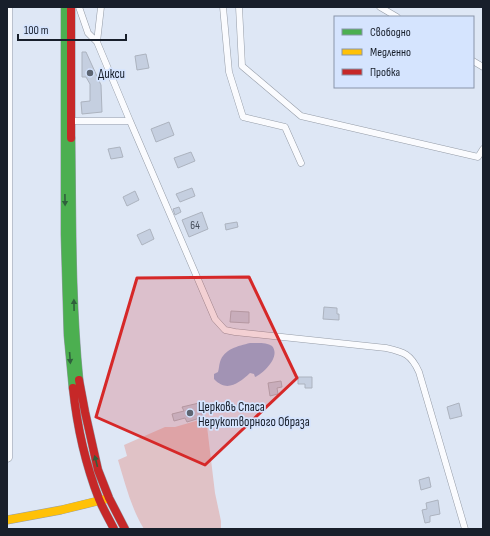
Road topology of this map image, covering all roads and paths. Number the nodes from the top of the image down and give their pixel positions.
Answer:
1 (9, 7) edge
2 (65, 7) edge
3 (71, 7) edge
4 (80, 7) edge
5 (101, 7) edge
6 (223, 7) edge
7 (239, 7) edge
8 (380, 7) edge
9 (395, 16) edge
10 (97, 42) junction
11 (474, 62) edge
12 (483, 67) edge
13 (70, 121) junction
14 (130, 122) junction
15 (483, 149) edge
16 (481, 158) edge
17 (301, 163) dead end
18 (8, 174) edge
19 (7, 459) edge
20 (109, 498) junction
21 (100, 500) junction
22 (7, 520) edge
23 (114, 529) edge
24 (125, 529) edge
25 (465, 529) edge

1 - 18 street
2 -> 21 main road
3 - 13 main road
4 - 10 street
5 - 10 street
6 - 17 street
7 - 16 street
8 - 9 street
10 - 14 street
11 - 12 street
13 - 14 street
20 -> 13 main road
14 - 25 street
15 - 16 street
18 - 19 street
20 - 21 main road
20 - 24 main road
21 - 22 main road
21 - 23 main road

